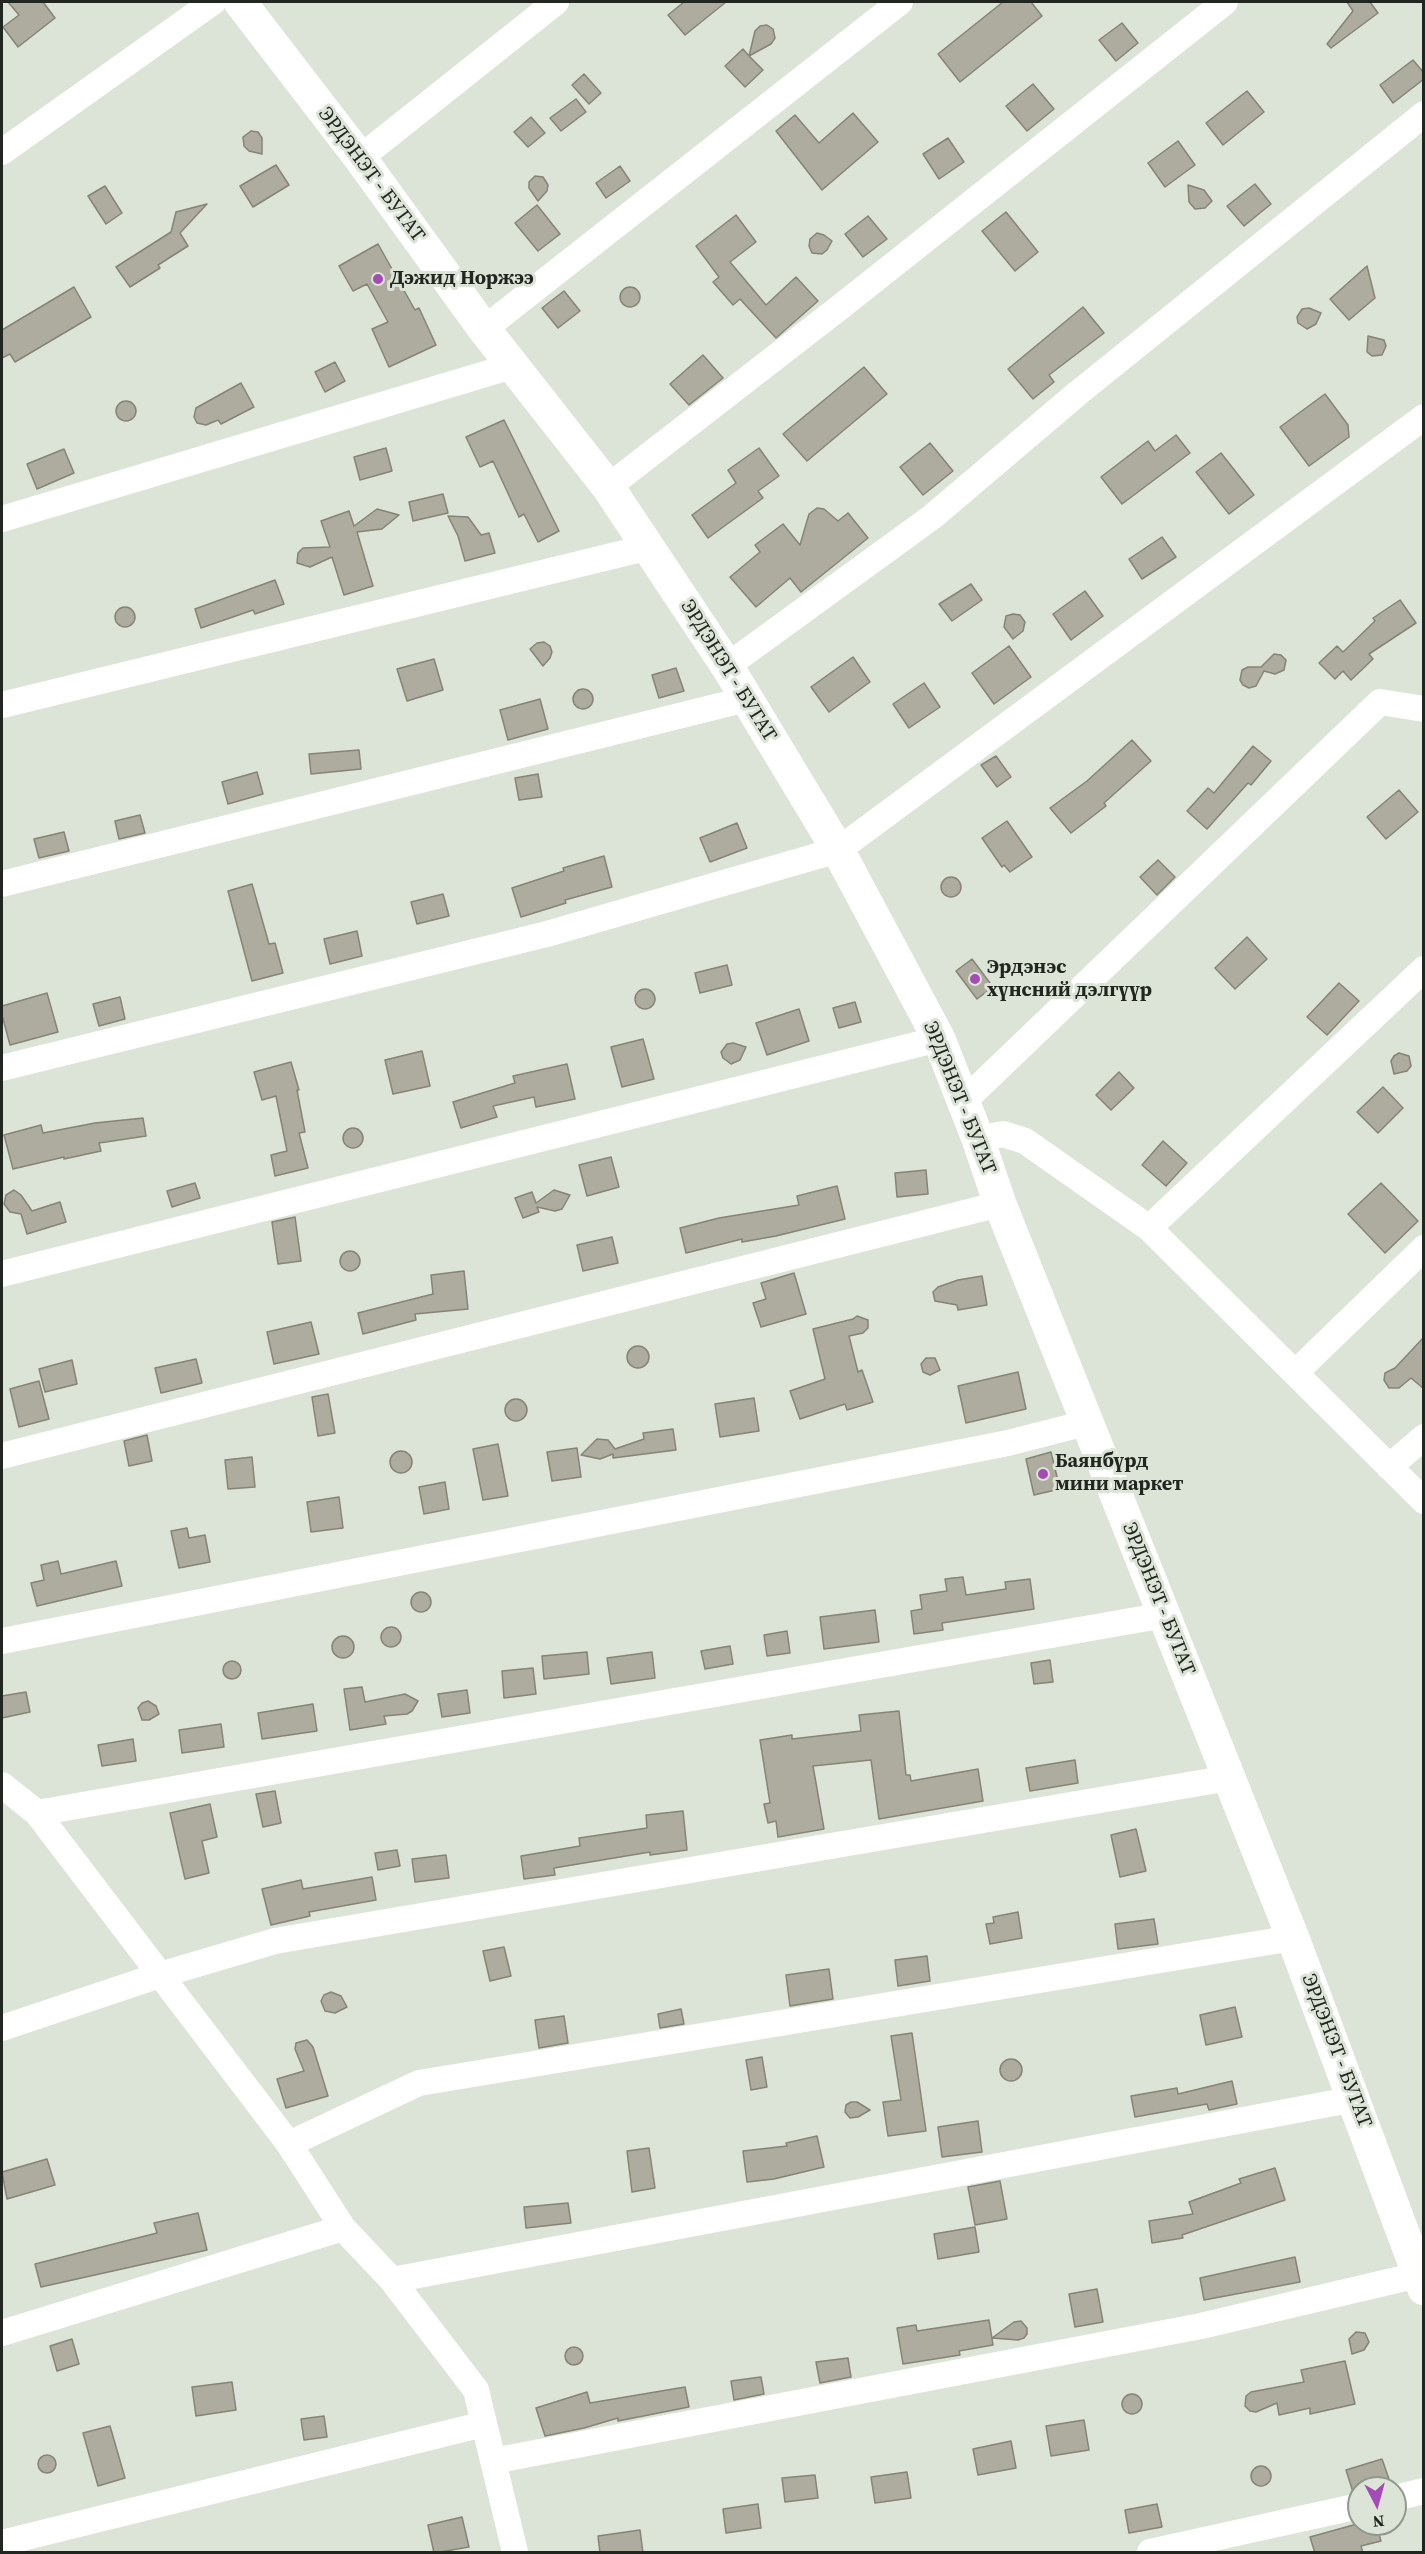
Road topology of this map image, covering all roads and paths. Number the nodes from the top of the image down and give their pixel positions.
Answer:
1 (213, 2) edge
2 (240, 2) edge
3 (556, 2) edge
4 (900, 2) edge
5 (1225, 2) edge
6 (1424, 114) edge
7 (2, 152) edge
8 (360, 158) junction
9 (484, 329) junction
10 (512, 366) junction
11 (1424, 417) edge
12 (608, 487) junction
13 (2, 519) edge
14 (649, 547) junction
15 (727, 666) junction
16 (747, 699) junction
17 (2, 705) edge
18 (1424, 709) edge
19 (838, 850) junction
20 (2, 884) edge
21 (1424, 969) edge
22 (939, 1039) junction
23 (2, 1068) edge
24 (964, 1101) junction
25 (978, 1139) junction
26 (1000, 1204) junction
27 (1149, 1228) junction
28 (1424, 1248) edge
29 (2, 1275) edge
30 (1295, 1373) junction
31 (1086, 1423) junction
32 (1424, 1437) edge
33 (2, 1456) edge
34 (1389, 1467) junction
35 (1424, 1502) edge
36 (1165, 1615) junction
37 (2, 1641) edge
38 (1229, 1778) junction
39 (2, 1785) edge
40 (37, 1813) junction
41 (1293, 1938) junction
42 (160, 1975) junction
43 (2, 2028) edge
44 (1354, 2099) junction
45 (289, 2144) junction
46 (342, 2228) junction
47 (392, 2280) junction
48 (1421, 2282) edge
49 (2, 2333) edge
50 (484, 2424) junction
51 (493, 2461) junction
52 (1424, 2491) edge
53 (1407, 2495) edge
54 (1347, 2509) edge
55 (2, 2542) edge
56 (515, 2553) edge
57 (1150, 2553) edge

1 - 7 street
2 - 8 street, ЭРДЭНЭТ - БУГАТ
3 - 8 street
4 - 9 street
5 - 12 street
6 - 15 street
8 - 9 street, ЭРДЭНЭТ - БУГАТ
9 - 10 street, ЭРДЭНЭТ - БУГАТ
10 - 12 street, ЭРДЭНЭТ - БУГАТ
10 - 13 street
11 - 19 street
12 - 14 street, ЭРДЭНЭТ - БУГАТ
14 - 15 street, ЭРДЭНЭТ - БУГАТ
14 - 17 street
15 - 16 street, ЭРДЭНЭТ - БУГАТ
16 - 19 street, ЭРДЭНЭТ - БУГАТ
16 - 20 street
18 - 24 street
19 - 22 street, ЭРДЭНЭТ - БУГАТ
19 - 23 street
21 - 27 street
22 - 24 street, ЭРДЭНЭТ - БУГАТ
22 - 29 street
24 - 25 street, ЭРДЭНЭТ - БУГАТ
25 - 26 street, ЭРДЭНЭТ - БУГАТ
25 - 27 street
26 - 31 street, ЭРДЭНЭТ - БУГАТ
26 - 33 street
27 - 30 street
28 - 30 street
30 - 34 street
31 - 36 street, ЭРДЭНЭТ - БУГАТ
31 - 37 street
32 - 34 street
34 - 35 street
36 - 38 street, ЭРДЭНЭТ - БУГАТ
36 - 40 street
38 - 41 street, ЭРДЭНЭТ - БУГАТ
38 - 42 street
39 - 40 street
40 - 42 street
41 - 44 street, ЭРДЭНЭТ - БУГАТ
41 - 45 street
42 - 43 street
42 - 45 street
44 - 47 street
44 - 48 street, ЭРДЭНЭТ - БУГАТ
45 - 46 street
46 - 47 street
46 - 49 street
47 - 50 street
48 - 51 street
50 - 51 street
50 - 55 street
51 - 56 street
52 - 53 street
54 - 57 street

